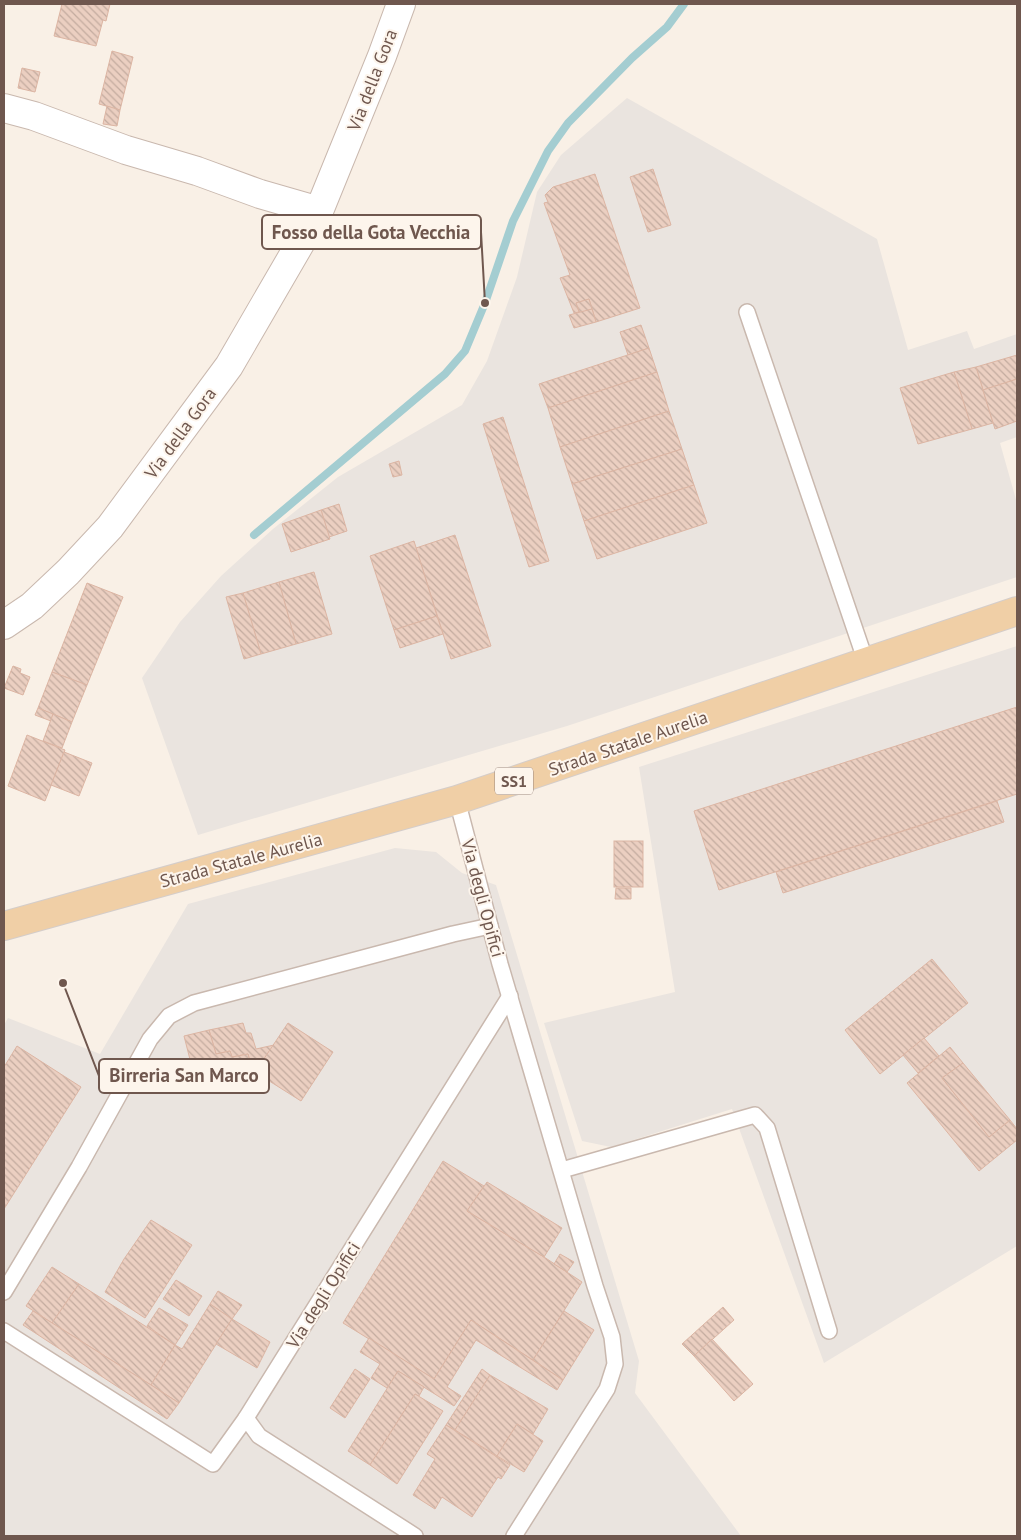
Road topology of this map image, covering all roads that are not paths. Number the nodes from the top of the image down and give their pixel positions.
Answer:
1 (401, 4) edge
2 (4, 108) edge
3 (319, 211) junction
4 (746, 312) dead end
5 (1017, 611) edge
6 (4, 625) edge
7 (866, 662) junction
8 (457, 800) junction
9 (4, 926) edge
10 (490, 926) junction
11 (510, 996) junction
12 (562, 1170) junction
13 (4, 1292) edge
14 (4, 1331) edge
15 (828, 1331) dead end
16 (246, 1418) junction
17 (415, 1536) edge
18 (514, 1536) edge

1 - 3 street, Via della Gora
2 - 3 street
3 - 6 street, Via della Gora
4 - 7 lane
5 - 7 main road, Strada Statale Aurelia / SS1
7 - 8 main road, Strada Statale Aurelia / SS1
8 - 9 main road, Strada Statale Aurelia / SS1
8 - 10 lane, Via degli Opifici
10 - 11 lane, Via degli Opifici
10 - 13 lane
11 - 12 lane, Via degli Opifici
11 - 16 lane, Via degli Opifici
12 - 15 lane
12 - 18 lane, Via degli Opifici
14 - 16 lane, Via degli Opifici
16 - 17 lane

